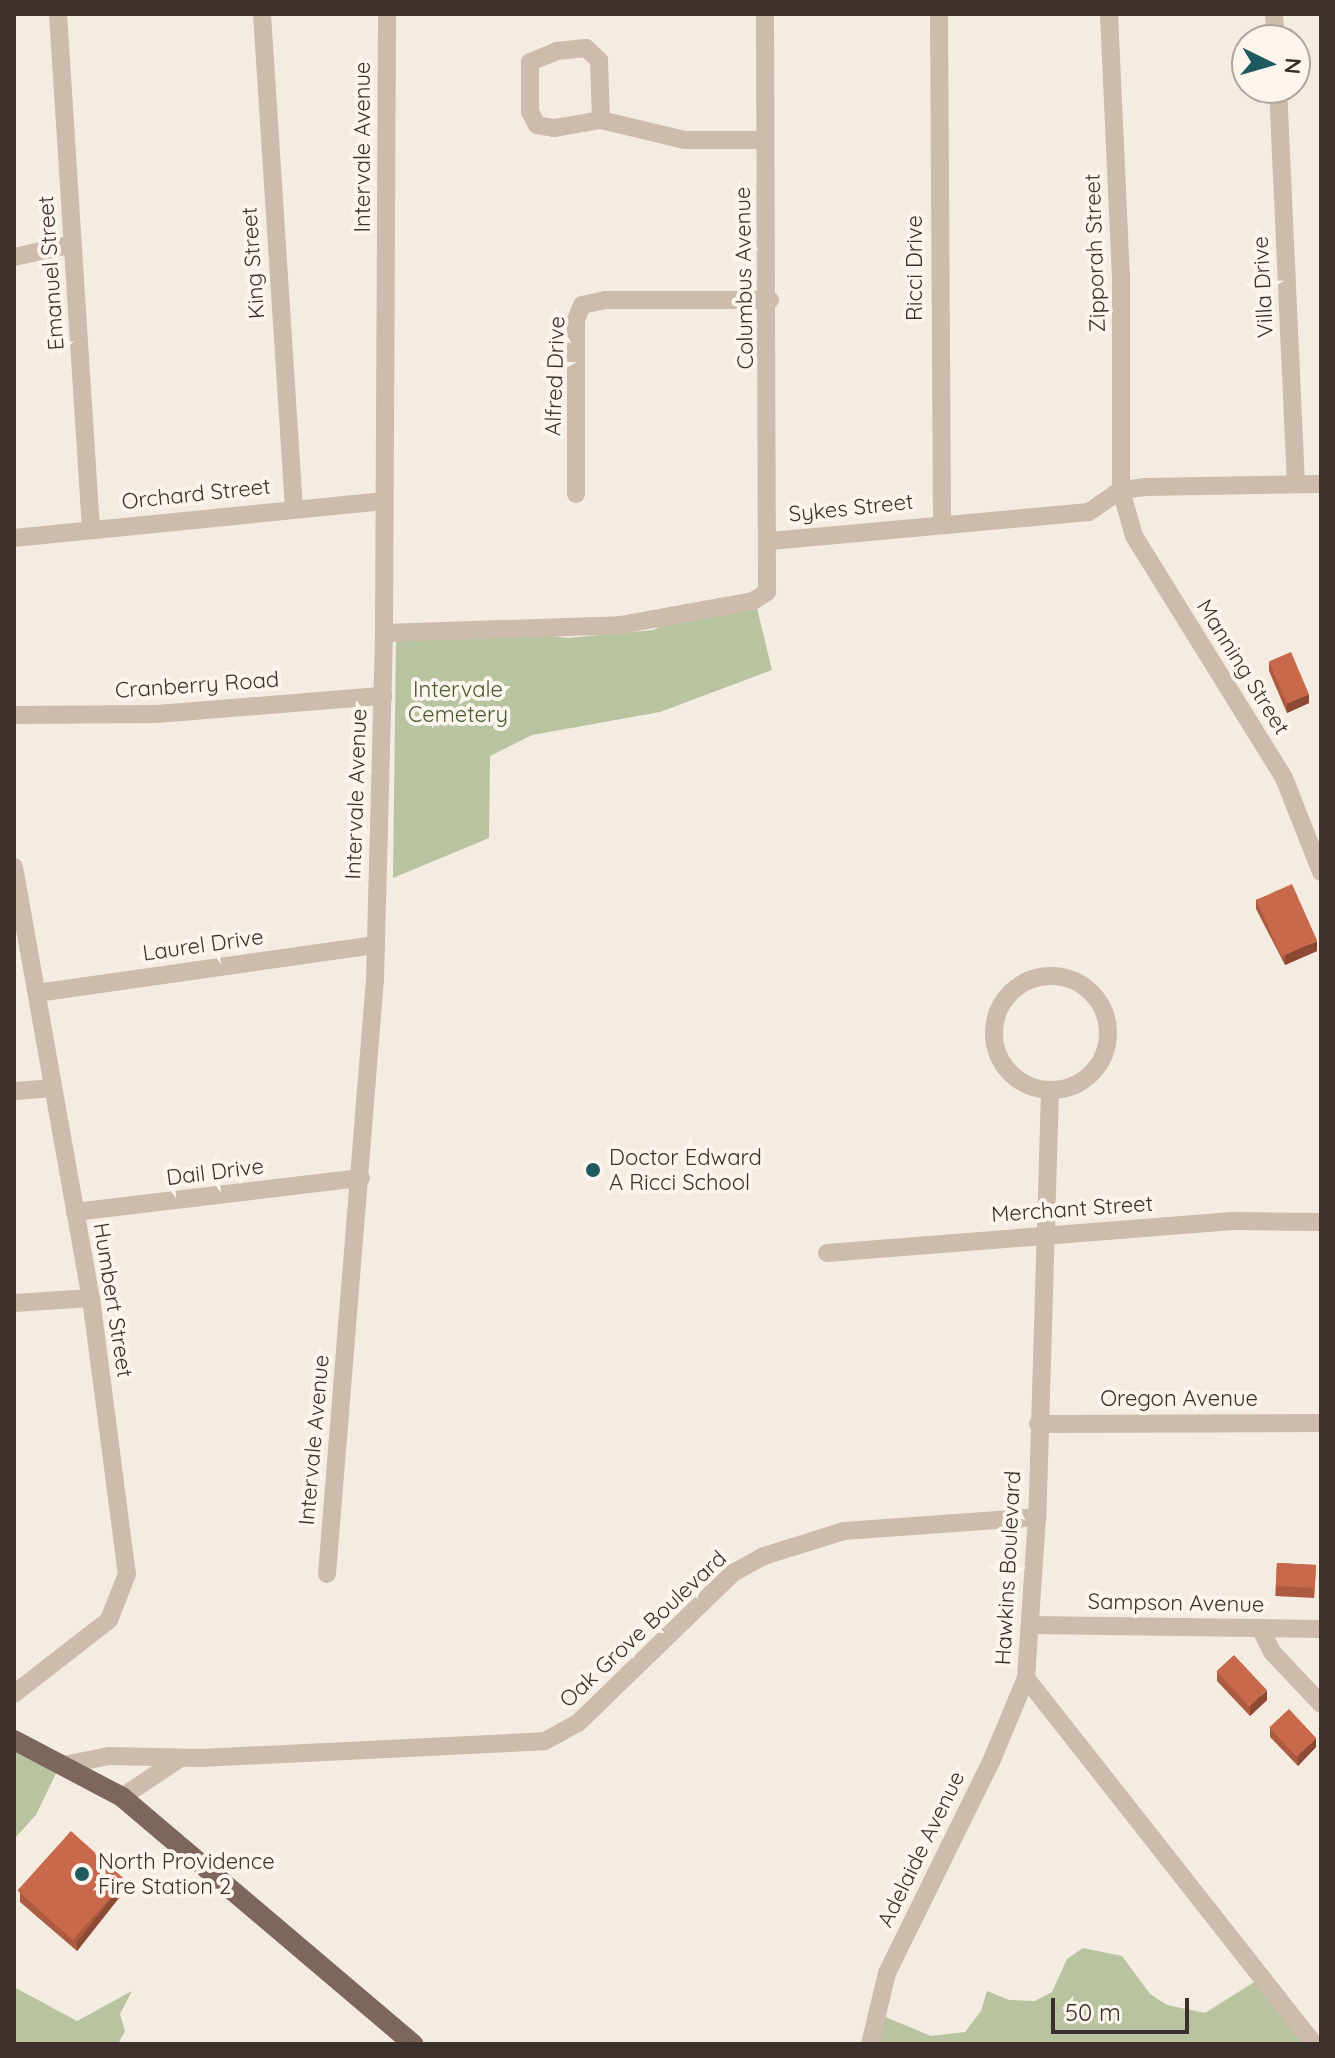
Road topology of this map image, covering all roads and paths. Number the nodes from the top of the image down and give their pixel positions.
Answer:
1 (58, 14) edge
2 (262, 14) edge
3 (387, 14) edge
4 (765, 14) edge
5 (939, 14) edge
6 (1109, 14) edge
7 (1279, 104) edge
8 (601, 120) junction
9 (765, 140) junction
10 (73, 244) junction
11 (14, 257) edge
12 (770, 300) junction
13 (1296, 483) junction
14 (1321, 484) edge
15 (1121, 490) junction
16 (576, 494) dead end
17 (384, 501) junction
18 (294, 508) junction
19 (942, 522) junction
20 (91, 530) junction
21 (14, 538) edge
22 (770, 541) junction
23 (384, 633) junction
24 (383, 696) junction
25 (14, 715) edge
26 (1320, 861) edge
27 (15, 875) edge
28 (376, 945) junction
29 (37, 993) junction
30 (53, 1088) junction
31 (14, 1091) edge
32 (1050, 1091) junction
33 (361, 1178) junction
34 (75, 1212) junction
35 (1321, 1222) edge
36 (1043, 1235) junction
37 (827, 1253) dead end
38 (91, 1298) junction
39 (14, 1303) edge
40 (1321, 1423) edge
41 (1038, 1424) junction
42 (1037, 1517) junction
43 (327, 1574) dead end
44 (1031, 1625) junction
45 (1260, 1628) junction
46 (1321, 1629) edge
47 (1026, 1678) junction
48 (14, 1694) edge
49 (1321, 1704) edge
50 (14, 1740) edge
51 (182, 1758) junction
52 (68, 1764) junction
53 (122, 1797) junction
54 (413, 2044) edge
55 (870, 2044) edge
56 (1314, 2044) edge

1 - 10 street, Emanuel Street
2 - 18 street, King Street
3 - 17 street, Intervale Avenue
4 - 9 street, Columbus Avenue
5 - 19 street, Ricci Drive
6 - 15 street, Zipporah Street
7 - 13 street, Villa Drive
8 - 8 street
8 - 9 street
9 - 12 street, Columbus Avenue
10 - 11 street
10 - 20 street, Emanuel Street
12 - 16 street, Alfred Drive
12 - 22 street, Columbus Avenue
13 - 14 street
13 - 15 street
15 - 19 street, Sykes Street
15 - 26 street, Manning Street
17 - 18 street, Orchard Street
17 - 23 street, Intervale Avenue
18 - 20 street, Orchard Street
19 - 22 street, Sykes Street
20 - 21 street, Orchard Street
22 - 23 street, Sykes Street
23 - 24 street, Intervale Avenue
24 - 25 street, Cranberry Road
24 - 28 street, Intervale Avenue
27 - 29 street, Humbert Street
28 - 29 street, Laurel Drive
28 - 33 street, Intervale Avenue
29 - 30 street, Humbert Street
30 - 31 street
30 - 34 street, Humbert Street
32 - 32 street
32 - 36 street, Hawkins Boulevard
33 - 34 street, Dail Drive
33 - 43 street, Intervale Avenue
34 - 38 street, Humbert Street
35 - 36 street, Merchant Street
36 - 37 street, Merchant Street
36 - 41 street, Hawkins Boulevard
38 - 39 street
38 - 48 street, Humbert Street
40 - 41 street, Oregon Avenue
41 - 42 street, Hawkins Boulevard
42 - 44 street, Hawkins Boulevard
42 - 51 street, Oak Grove Boulevard
44 - 45 street, Sampson Avenue
44 - 47 street, Hawkins Boulevard
45 - 46 street, Sampson Avenue
45 - 49 street
47 - 55 street, Adelaide Avenue
47 - 56 street, Hawkins Boulevard
50 - 52 main road
51 - 52 street, Oak Grove Boulevard
51 - 53 street
52 - 53 main road
53 - 54 main road

